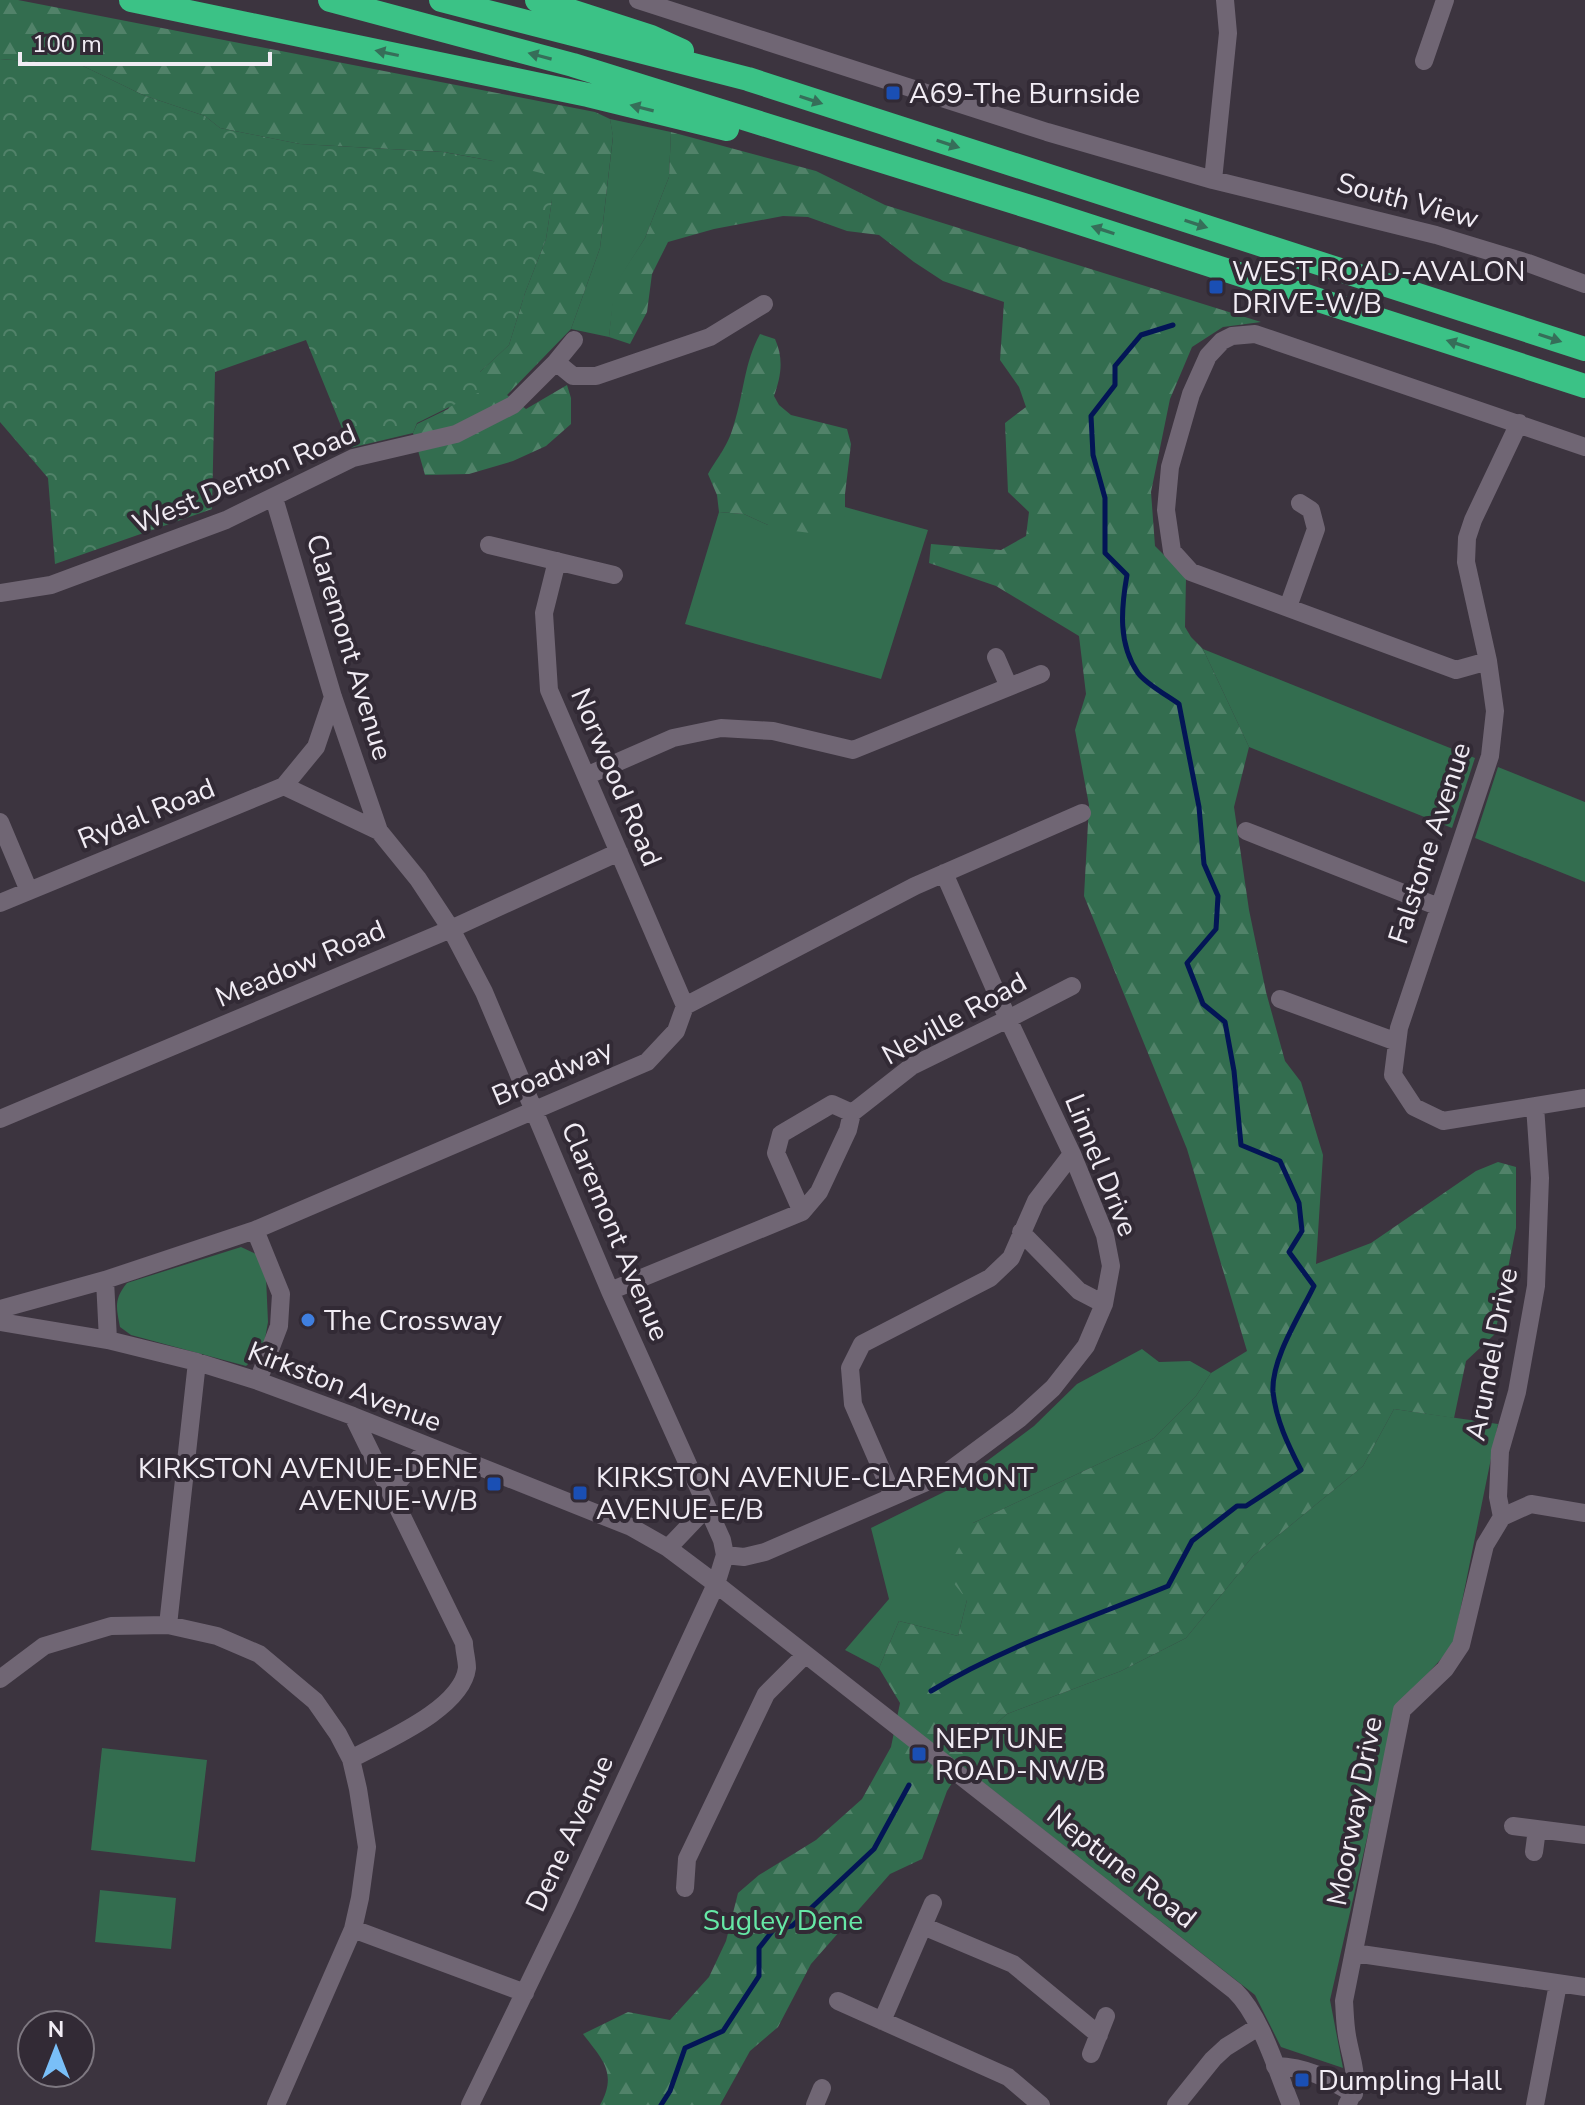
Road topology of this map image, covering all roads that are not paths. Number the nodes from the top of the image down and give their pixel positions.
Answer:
1 (131, 0) edge
2 (330, 0) edge
3 (441, 0) edge
4 (537, 0) edge
5 (638, 0) edge
6 (1225, 0) edge
7 (1445, 0) edge
8 (1424, 61) dead end
9 (748, 79) junction
10 (1213, 180) junction
11 (1043, 211) junction
12 (1585, 284) edge
13 (764, 304) dead end
14 (574, 340) dead end
15 (1585, 349) edge
16 (556, 362) junction
17 (1585, 386) edge
18 (1519, 423) junction
19 (1585, 447) edge
20 (274, 498) junction
21 (1300, 503) dead end
22 (489, 545) dead end
23 (557, 561) junction
24 (614, 575) dead end
25 (0, 593) edge
26 (1288, 607) junction
27 (996, 657) dead end
28 (1488, 661) junction
29 (1041, 674) dead end
30 (1009, 687) junction
31 (333, 697) junction
32 (586, 776) junction
33 (284, 786) junction
34 (1082, 813) dead end
35 (0, 822) edge
36 (379, 831) junction
37 (1246, 831) dead end
38 (619, 852) junction
39 (944, 873) junction
40 (29, 891) junction
41 (0, 903) edge
42 (1439, 907) junction
43 (451, 929) junction
44 (1072, 986) dead end
45 (1280, 999) dead end
46 (685, 1006) junction
47 (1008, 1019) junction
48 (1397, 1042) junction
49 (1585, 1098) edge
50 (1535, 1106) junction
51 (534, 1110) junction
52 (852, 1113) junction
53 (0, 1119) edge
54 (1072, 1154) junction
55 (802, 1212) junction
56 (255, 1230) junction
57 (1021, 1232) junction
58 (105, 1280) junction
59 (610, 1291) junction
60 (1104, 1304) junction
61 (0, 1309) edge
62 (0, 1322) edge
63 (108, 1340) junction
64 (197, 1362) junction
65 (258, 1381) junction
66 (353, 1416) junction
67 (429, 1447) junction
68 (390, 1491) junction
69 (893, 1496) junction
70 (707, 1507) junction
71 (1585, 1513) edge
72 (1502, 1517) junction
73 (668, 1548) junction
74 (725, 1555) junction
75 (716, 1584) junction
76 (736, 1599) joint
77 (168, 1625) junction
78 (805, 1655) junction
79 (0, 1679) edge
80 (351, 1759) junction
81 (1513, 1826) dead end
82 (1537, 1829) junction
83 (1585, 1835) edge
84 (1534, 1852) dead end
85 (685, 1888) dead end
86 (933, 1903) dead end
87 (923, 1926) junction
88 (353, 1929) junction
89 (1354, 1953) junction
90 (1558, 1984) junction
91 (1585, 1987) edge
92 (525, 1993) junction
93 (838, 2001) dead end
94 (1106, 2016) dead end
95 (882, 2021) junction
96 (1258, 2027) junction
97 (1099, 2035) junction
98 (1091, 2054) dead end
99 (1275, 2066) junction
100 (1350, 2099) edge
101 (276, 2105) edge
102 (470, 2105) edge
103 (1041, 2105) edge
104 (1176, 2105) edge
105 (1291, 2105) edge
106 (1535, 2105) edge

11 -> 1 highway
11 -> 2 highway
3 - 9 highway
4 - 9 highway
5 - 10 street, South View
6 - 10 street
7 - 8 street
9 -> 15 highway
10 - 12 street, South View
17 -> 11 highway
13 - 16 street
14 - 16 street, West Denton Road
16 - 20 street, West Denton Road
18 - 19 street
18 - 26 street
18 - 28 street, Falstone Avenue
20 - 25 street, West Denton Road
20 - 31 street, Claremont Avenue
21 - 26 street
22 - 23 street
23 - 24 street
23 - 32 street, Norwood Road
26 - 28 street
27 - 30 street
28 - 42 street, Falstone Avenue
29 - 30 street
30 - 32 street
31 - 33 street
31 - 36 street, Claremont Avenue
32 - 38 street, Norwood Road
33 - 36 street
33 - 40 street, Rydal Road
34 - 39 street
35 - 40 street
36 - 43 street, Claremont Avenue
37 - 42 street
38 - 43 street, Meadow Road
38 - 46 street, Norwood Road
39 - 46 street
39 - 47 street, Linnel Drive
40 - 41 street, Rydal Road
42 - 48 street, Falstone Avenue
43 - 51 street, Claremont Avenue
43 - 53 street, Meadow Road
44 - 47 street, Neville Road
45 - 48 street
46 - 51 street, Broadway
47 - 52 street, Neville Road
47 - 54 street, Linnel Drive
48 - 50 street, Falstone Avenue
49 - 50 street, Falstone Avenue
50 - 72 street, Arundel Drive
51 - 56 street, Broadway
51 - 59 street, Claremont Avenue
52 - 55 street
52 - 55 street
54 - 57 street
54 - 60 street, Linnel Drive
55 - 59 street
56 - 58 street, Broadway
56 - 65 street
57 - 60 street
57 - 69 street
58 - 61 street, Broadway
58 - 63 street
59 - 70 street, Claremont Avenue
60 - 69 street, Linnel Drive
62 - 63 street, Kirkston Avenue
63 - 64 street, Kirkston Avenue
64 - 65 street, Kirkston Avenue
64 - 77 street
65 - 66 street, Kirkston Avenue
66 - 67 street, Kirkston Avenue
66 - 68 street
67 - 68 street
67 - 73 street, Kirkston Avenue
68 - 80 street
69 - 74 street, Linnel Drive
70 - 73 street
70 - 74 street, Claremont Avenue
71 - 72 street
72 - 89 street, Moorway Drive
73 - 75 street, Kirkston Avenue
74 - 75 street, Dene Avenue
75 - 76 street, Kirkston Avenue
75 - 92 street, Dene Avenue
76 - 78 street, Neptune Road
77 - 79 street
77 - 80 street
78 - 85 street
78 - 96 street, Neptune Road
80 - 88 street
81 - 82 street
82 - 83 street
82 - 84 street
86 - 87 street
87 - 95 street
87 - 97 street
88 - 92 street
88 - 101 street
89 - 90 street
89 - 100 street, Moorway Drive
90 - 91 street
90 - 106 street
92 - 102 street, Dene Avenue
93 - 95 street
94 - 97 street
95 - 103 street
96 - 99 street, Neptune Road
96 - 104 street
97 - 98 street
99 - 100 street
99 - 105 street, Neptune Road

